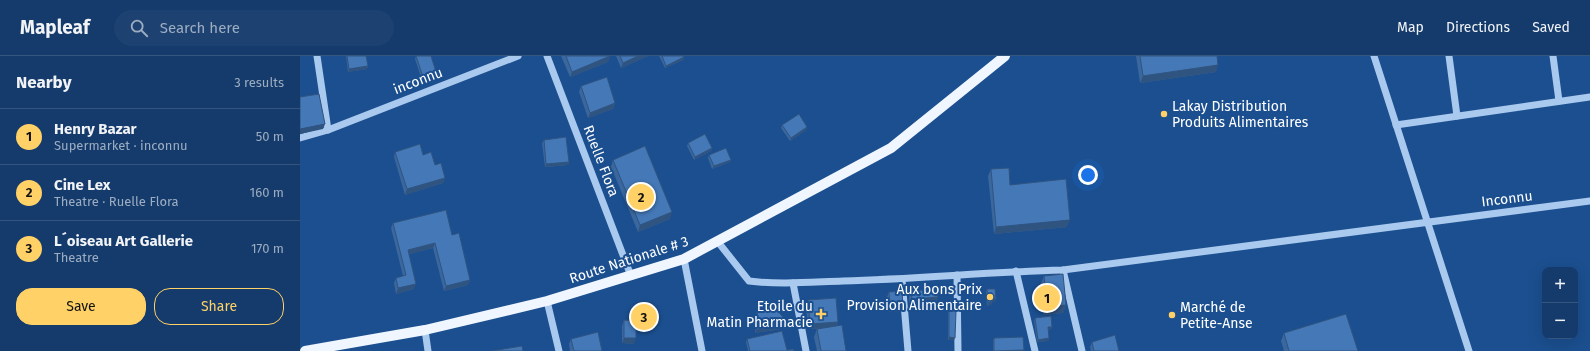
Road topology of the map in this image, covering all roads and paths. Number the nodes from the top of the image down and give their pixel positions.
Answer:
1 (317, 56) edge
2 (518, 56) edge
3 (547, 56) edge
4 (1005, 56) edge
5 (1374, 56) edge
6 (1449, 56) edge
7 (1553, 56) edge
8 (1590, 97) edge
9 (1559, 101) junction
10 (1457, 116) junction
11 (1396, 124) junction
12 (328, 130) junction
13 (300, 138) edge
14 (1590, 201) edge
15 (1426, 222) junction
16 (718, 242) junction
17 (684, 259) junction
18 (1063, 270) junction
19 (1016, 271) junction
20 (631, 276) junction
21 (957, 276) junction
22 (902, 280) junction
23 (793, 283) junction
24 (547, 301) junction
25 (425, 330) junction
26 (305, 351) edge
27 (428, 351) edge
28 (559, 351) edge
29 (702, 351) edge
30 (806, 351) edge
31 (908, 351) edge
32 (958, 351) edge
33 (1035, 351) edge
34 (1082, 351) edge
35 (1469, 351) edge

1 - 12 street
2 - 12 street, inconnu
3 - 20 street, Ruelle Flora
4 - 16 main road, Route Nationale # 3
5 - 11 street
6 - 10 street
7 - 9 street
8 - 9 street
9 - 10 street
10 - 11 street
11 - 15 street
12 - 13 street, inconnu
14 - 15 street, Inconnu
15 - 18 street, Inconnu
15 - 35 street
16 - 17 main road, Route Nationale # 3
16 - 23 street, Inconnu
17 - 20 main road, Route Nationale # 3
17 - 29 street
18 - 19 street, Inconnu
18 - 34 street
19 - 21 street, Inconnu
19 - 33 street
20 - 24 main road, Route Nationale # 3
21 - 22 street, Inconnu
21 - 32 street
22 - 23 street, Inconnu
22 - 31 street
23 - 30 street
24 - 25 main road, Route Nationale # 3
24 - 28 street
25 - 26 main road, Route Nationale # 3
25 - 27 street

